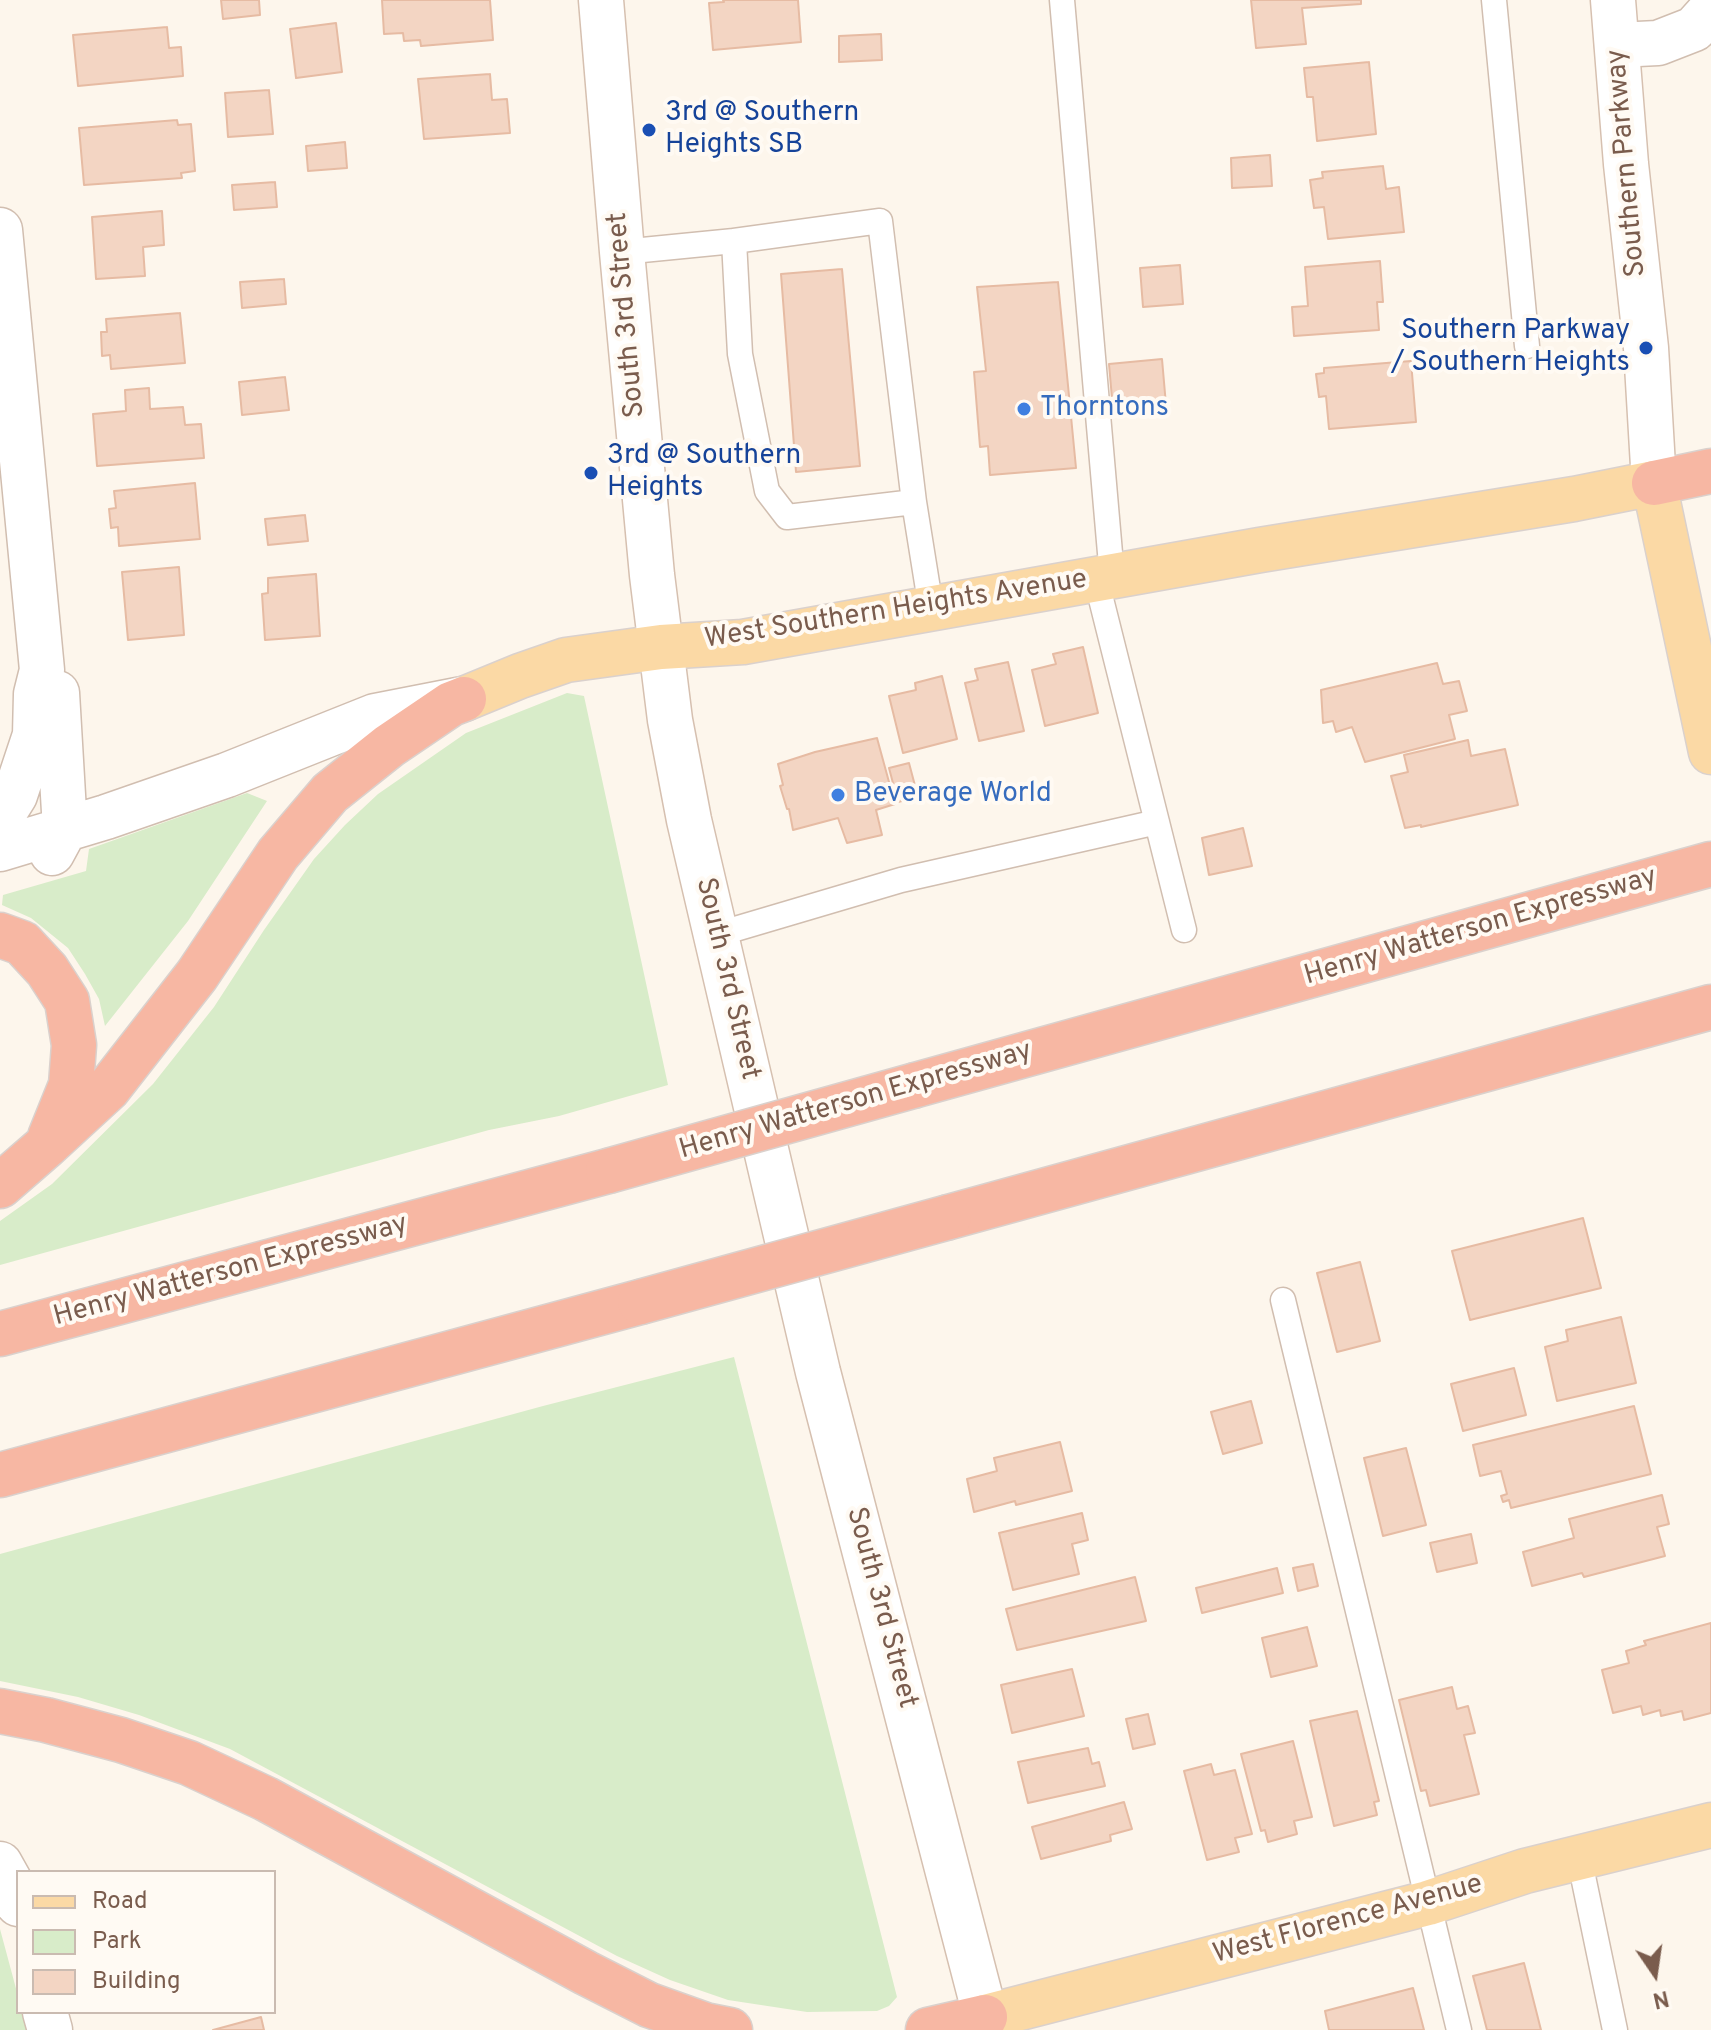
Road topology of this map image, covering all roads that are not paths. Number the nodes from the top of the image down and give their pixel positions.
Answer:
1 (601, 0) edge
2 (1062, 0) edge
3 (1494, 0) edge
4 (1613, 0) edge
5 (1711, 10) edge
6 (1617, 45) junction
7 (0, 230) edge
8 (734, 241) junction
9 (622, 252) junction
10 (1527, 346) dead end
11 (1711, 471) edge
12 (1654, 483) junction
13 (914, 502) junction
14 (1104, 577) junction
15 (931, 608) junction
16 (661, 647) junction
17 (42, 670) junction
18 (464, 699) junction
19 (1711, 752) edge
20 (0, 819) edge
21 (1157, 822) junction
22 (65, 829) junction
23 (0, 849) edge
24 (1711, 864) edge
25 (0, 880) edge
26 (1184, 930) dead end
27 (0, 935) edge
28 (715, 935) junction
29 (1711, 1007) edge
30 (46, 1146) junction
31 (0, 1186) edge
32 (1283, 1300) dead end
33 (0, 1334) edge
34 (0, 1475) edge
35 (0, 1711) edge
36 (1711, 1825) edge
37 (1579, 1857) junction
38 (0, 1864) edge
39 (16, 1896) edge
40 (1428, 1903) junction
41 (987, 2023) edge
42 (730, 2030) edge
43 (928, 2030) edge
44 (1459, 2030) edge
45 (1615, 2030) edge

1 - 9 main road, South 3rd Street
2 - 14 lane
3 - 10 lane
4 - 6 main road, Southern Parkway
5 - 6 main road
6 - 12 main road, Southern Parkway
7 - 17 main road
8 - 9 lane
8 - 13 lane
8 - 13 lane
9 - 16 main road, South 3rd Street
11 - 12 highway
12 - 14 main road, West Southern Heights Avenue
12 - 19 main road, Southern Parkway
13 - 15 lane
14 - 15 main road, West Southern Heights Avenue
14 - 21 lane
15 - 16 main road, West Southern Heights Avenue
16 - 18 main road, West Southern Heights Avenue
16 - 28 main road, South 3rd Street
17 - 20 main road
17 - 22 main road
18 - 22 main road, West Southern Heights Avenue
18 - 30 highway
21 - 26 lane
21 - 28 lane
22 - 23 main road, West Southern Heights Avenue
22 - 25 main road
24 - 33 highway, Henry Watterson Expressway, bridge
27 - 30 highway
28 - 41 main road, South 3rd Street
29 - 34 highway, bridge
30 - 31 highway
32 - 40 lane
35 - 42 highway
36 - 37 main road, West Florence Avenue
37 - 40 main road, West Florence Avenue
37 - 45 lane
38 - 39 main road
40 - 41 main road, West Florence Avenue
40 - 44 lane
41 - 43 highway

